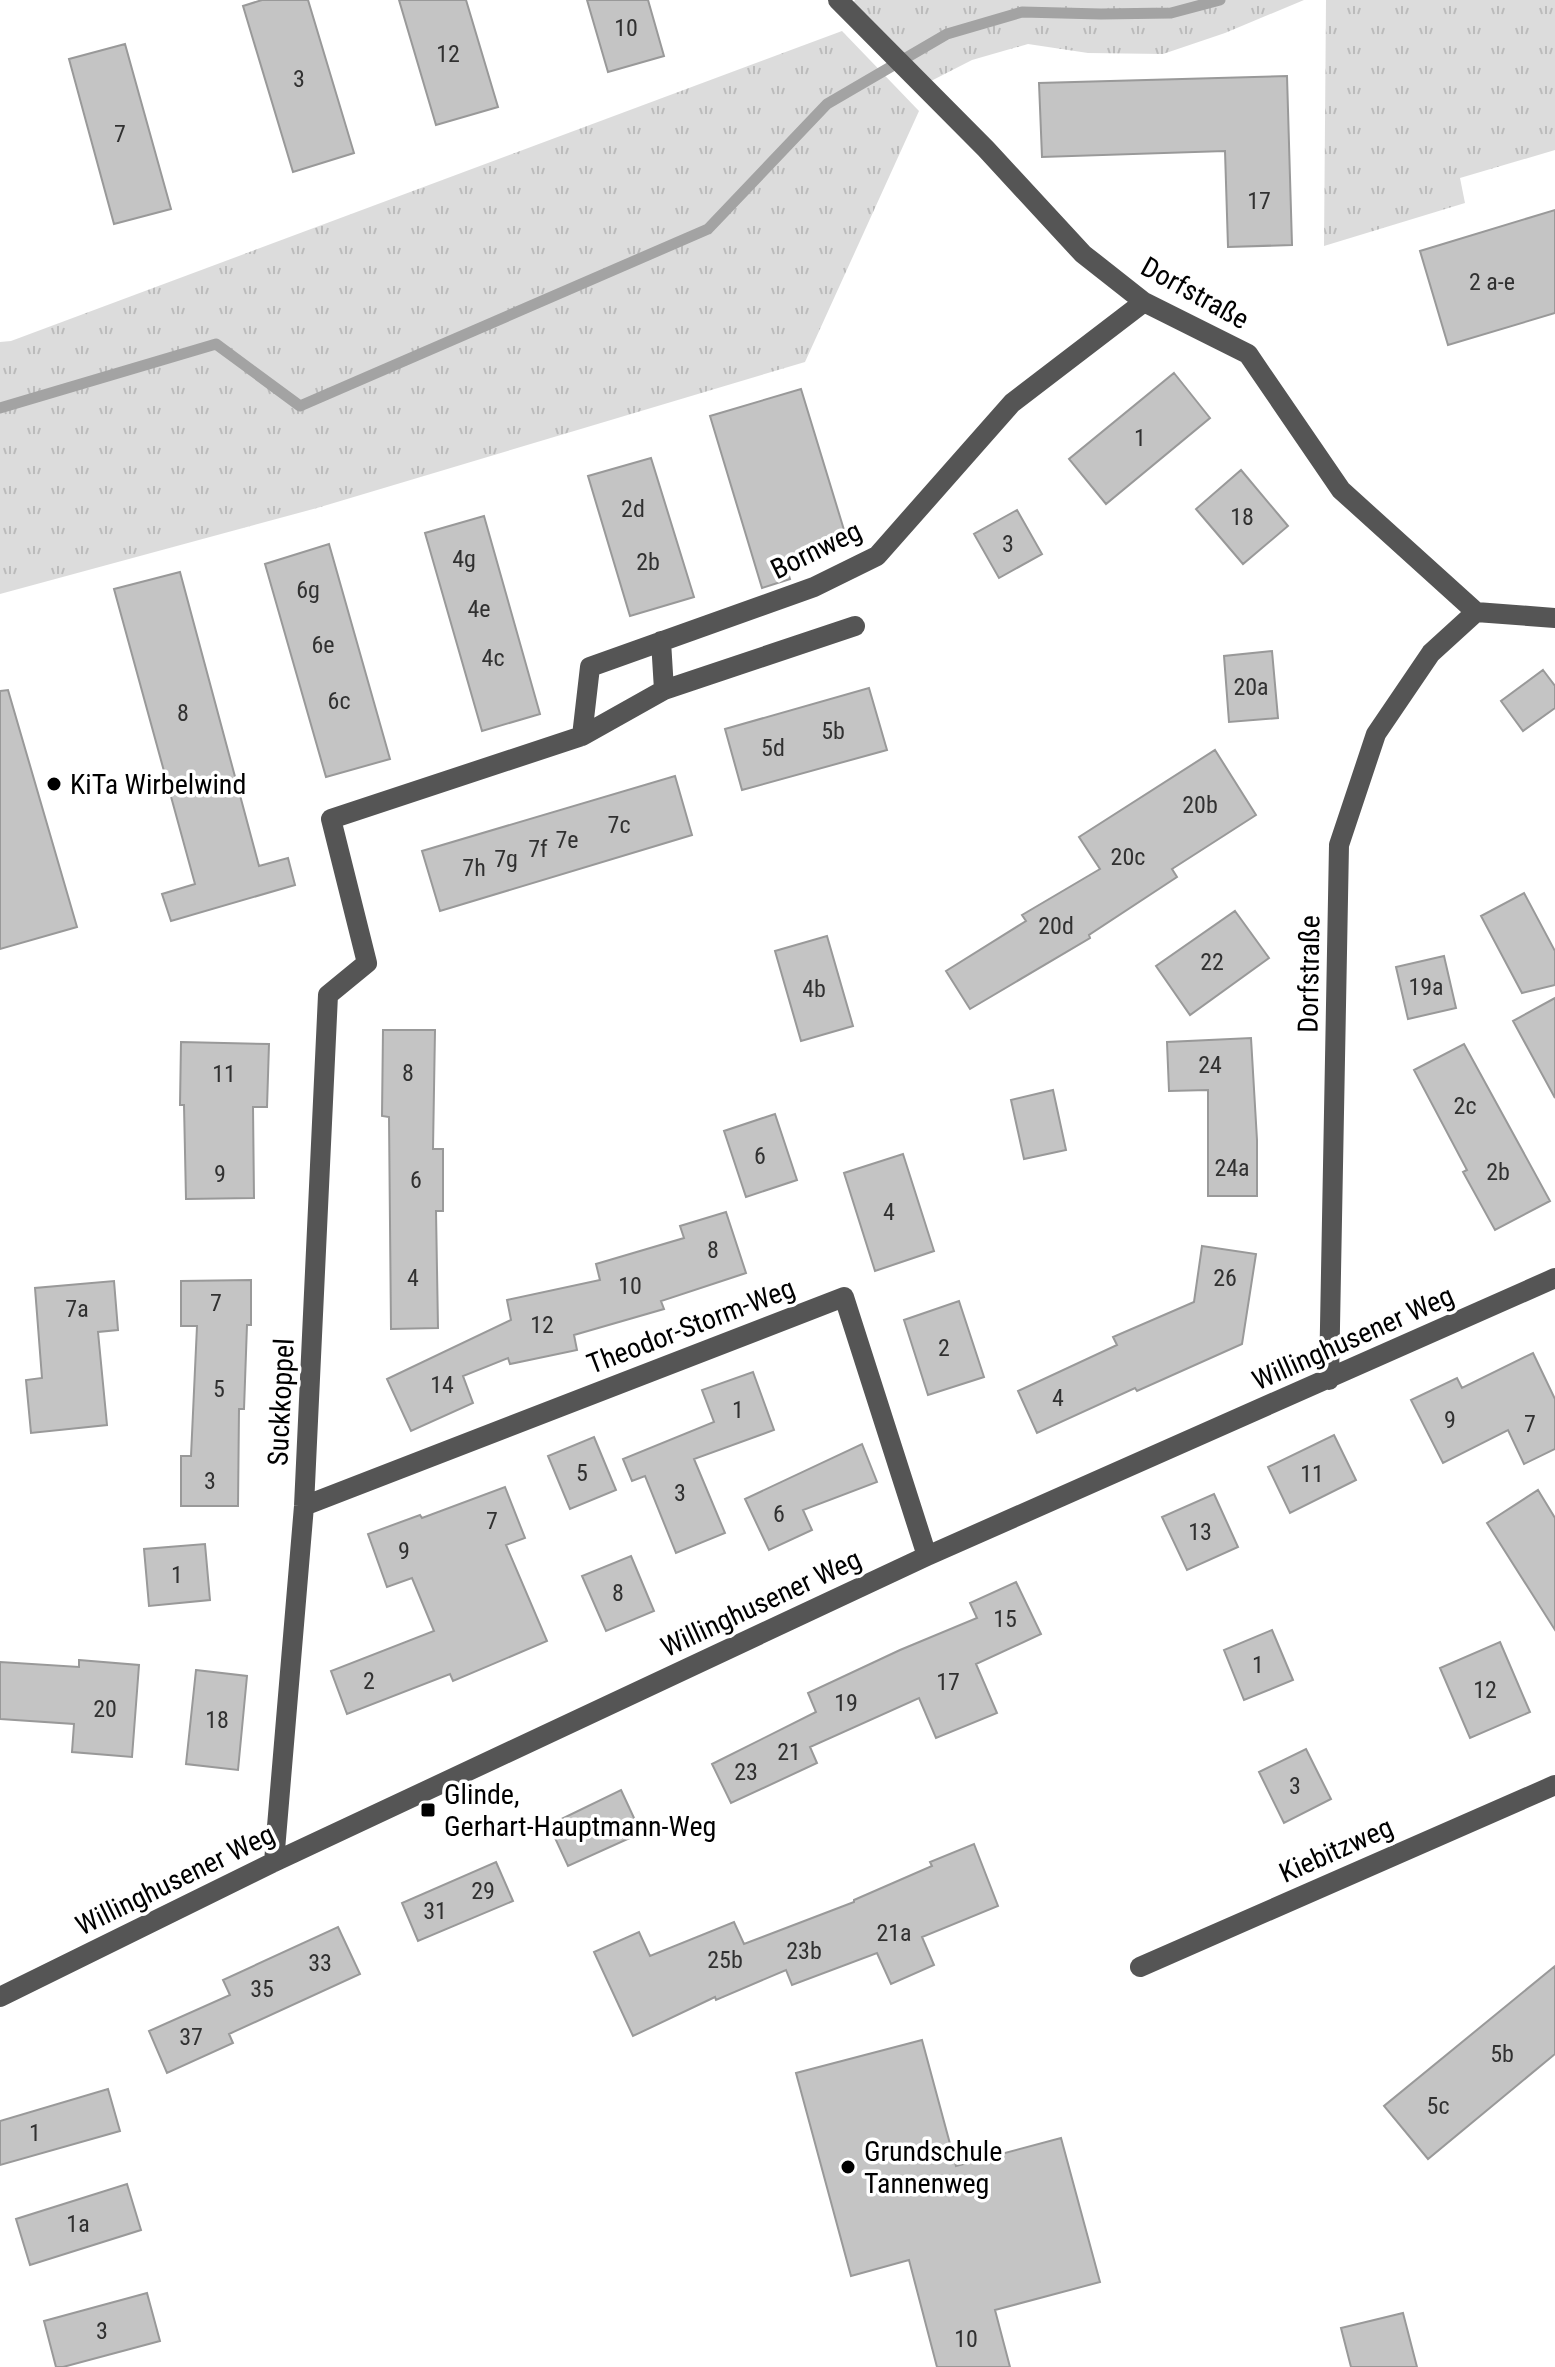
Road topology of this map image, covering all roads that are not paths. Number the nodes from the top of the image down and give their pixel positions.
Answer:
1 (838, 0) edge
2 (1144, 302) junction
3 (1476, 612) junction
4 (1555, 618) edge
5 (855, 626) dead end
6 (661, 641) junction
7 (664, 690) junction
8 (582, 736) junction
9 (1555, 1278) edge
10 (1329, 1380) junction
11 (304, 1506) junction
12 (927, 1556) junction
13 (1555, 1785) edge
14 (274, 1862) junction
15 (1140, 1967) dead end
16 (0, 1997) edge

1 - 2 street, Dorfstraße
2 - 3 street, Dorfstraße
2 - 6 street, Bornweg
3 - 4 street
3 - 10 street, Dorfstraße
5 - 7 street
6 - 7 street
6 - 8 street, Bornweg
7 - 8 street
8 - 11 street, Suckkoppel
9 - 10 street, Willinghusener Weg
10 - 12 street, Willinghusener Weg
11 - 12 street, Theodor-Storm-Weg
11 - 14 street, Suckkoppel
12 - 14 street, Willinghusener Weg
13 - 15 street, Kiebitzweg
14 - 16 street, Willinghusener Weg

